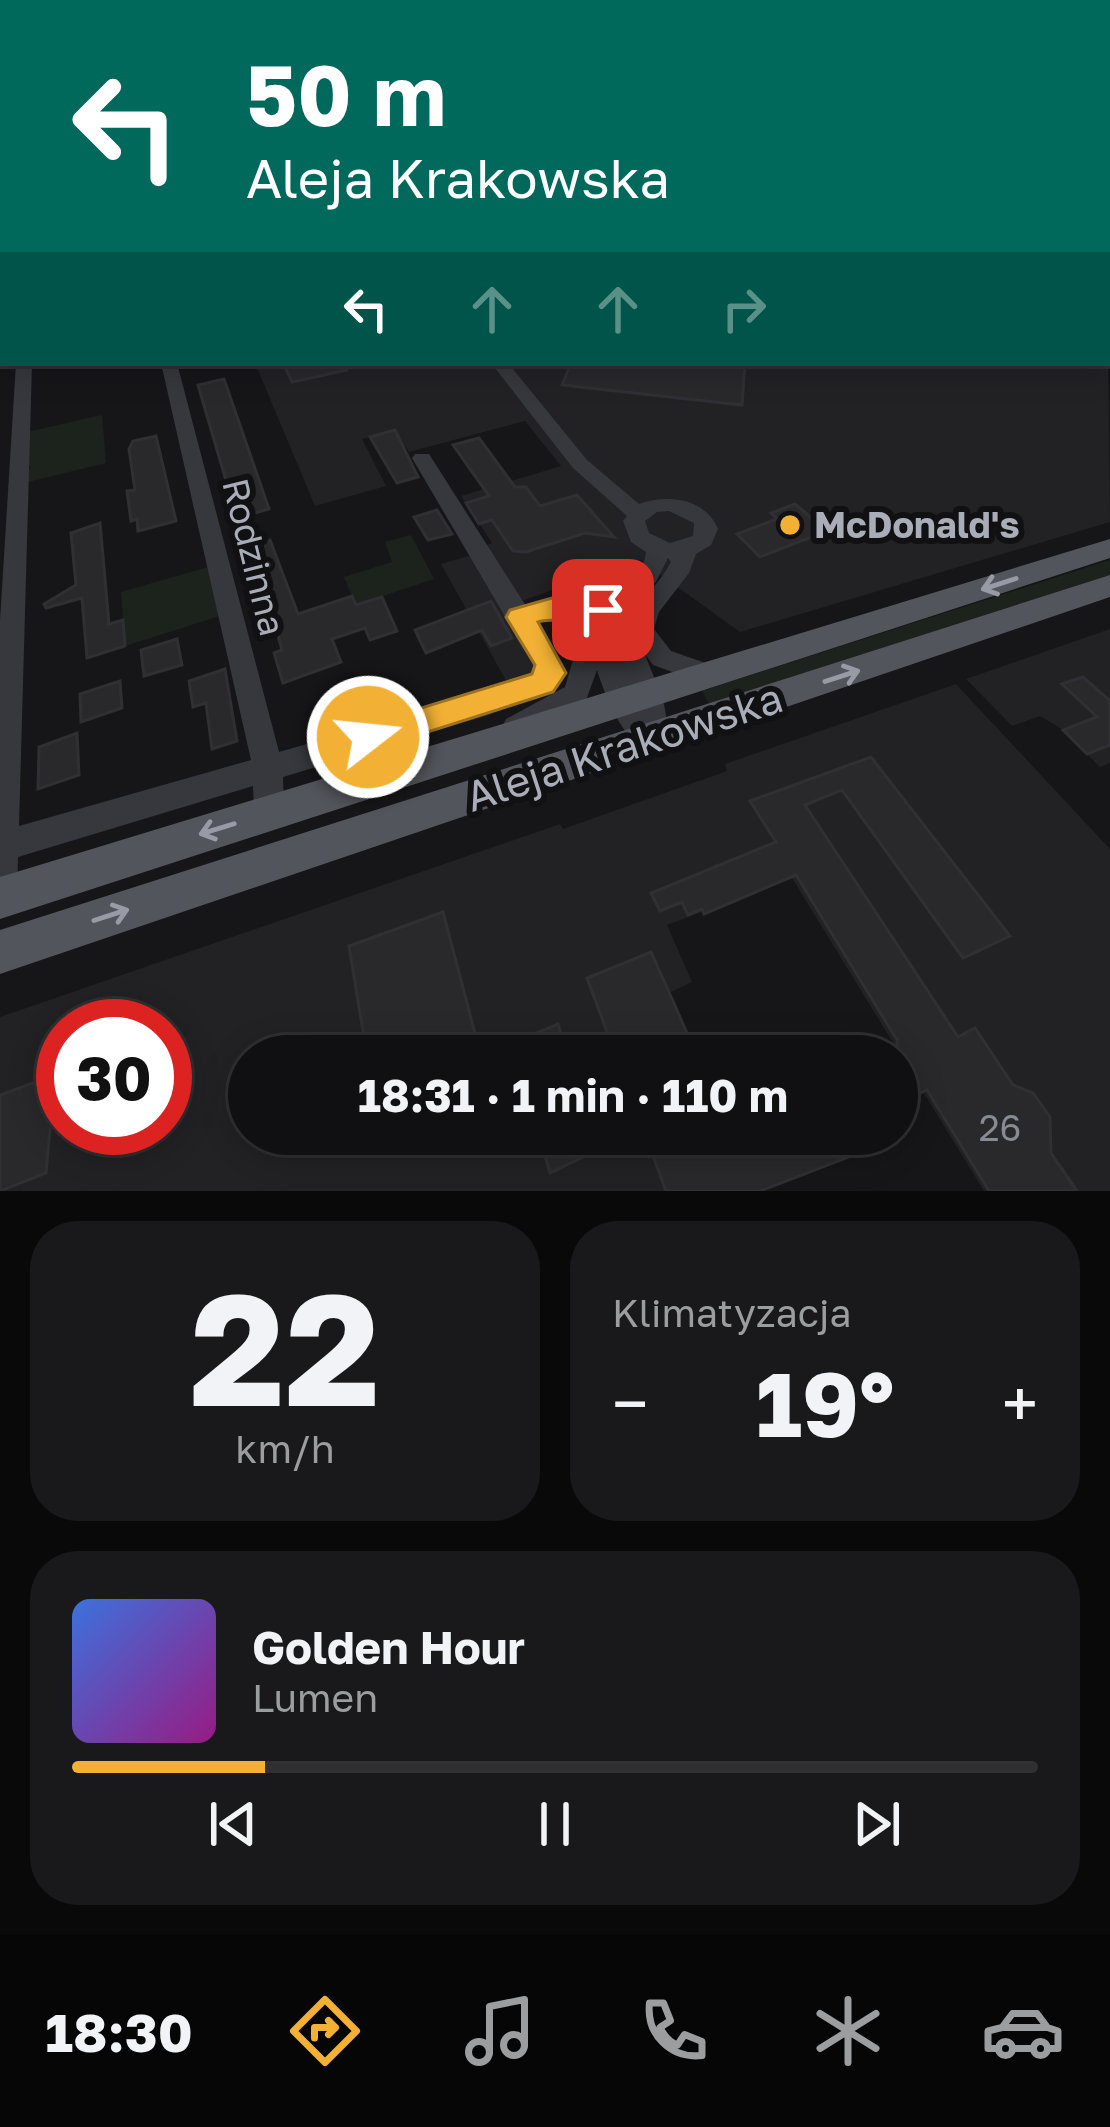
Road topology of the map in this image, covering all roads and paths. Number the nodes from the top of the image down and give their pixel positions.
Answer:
1 (24, 366) edge
2 (170, 366) edge
3 (502, 366) edge
4 (524, 392) junction
5 (422, 458) dead end
6 (662, 504) junction
7 (638, 514) junction
8 (1110, 548) edge
9 (658, 549) junction
10 (685, 550) junction
11 (1110, 586) edge
12 (603, 610) junction
13 (645, 612) junction
14 (520, 617) junction
15 (711, 675) junction
16 (637, 699) junction
17 (651, 738) junction
18 (489, 745) junction
19 (268, 768) junction
20 (269, 812) junction
21 (71, 827) junction
22 (3, 846) edge
23 (72, 874) junction
24 (0, 897) edge
25 (0, 952) edge

1 - 22 street
2 - 19 street, Rodzinna
3 - 4 street
4 - 6 street
4 - 7 street
5 - 14 street
6 - 7 street
6 - 10 street
7 - 9 street
8 -> 15 main road, Aleja Krakowska
9 - 10 street
9 - 12 street
10 - 13 street
17 -> 11 main road, Aleja Krakowska
12 - 14 street
12 - 16 street
12 - 18 street
13 - 15 street
13 - 16 street
14 - 19 street
15 - 16 main road, Aleja Krakowska
16 - 17 street
16 - 18 main road, Aleja Krakowska
25 -> 17 main road, Aleja Krakowska
18 - 20 main road, Aleja Krakowska
19 - 20 street, Rodzinna
19 - 21 street
20 -> 23 main road, Aleja Krakowska
21 - 22 street
21 - 23 street
22 - 24 street
23 - 24 main road, Aleja Krakowska

